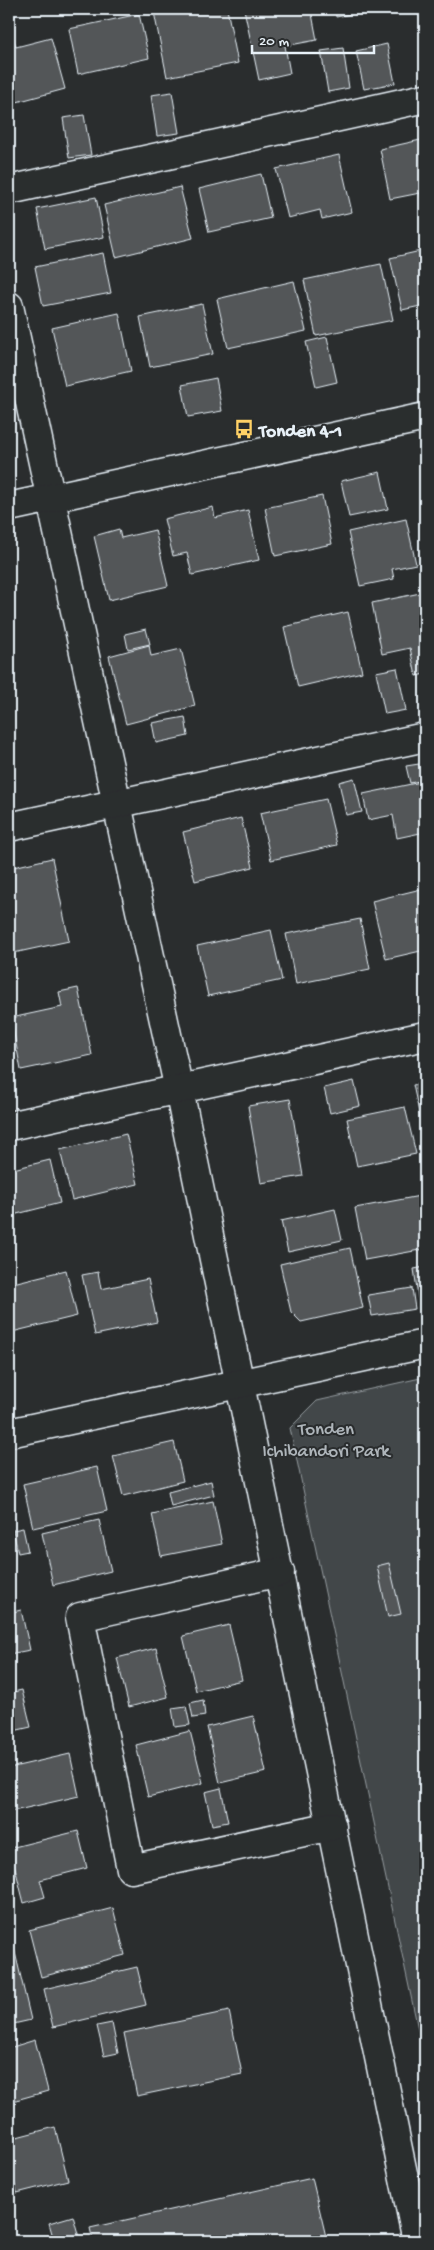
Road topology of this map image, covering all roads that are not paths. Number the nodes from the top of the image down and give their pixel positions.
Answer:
1 (425, 98) edge
2 (9, 190) edge
3 (9, 306) edge
4 (425, 417) edge
5 (50, 498) junction
6 (9, 507) edge
7 (425, 737) edge
8 (116, 805) junction
9 (9, 828) edge
10 (425, 1036) edge
11 (179, 1090) junction
12 (9, 1126) edge
13 (425, 1344) edge
14 (240, 1385) junction
15 (9, 1434) edge
16 (280, 1572) junction
17 (332, 1826) junction
18 (417, 2241) edge

1 - 2 street
3 - 5 street
4 - 5 street
5 - 6 street
5 - 8 street
7 - 8 street
8 - 9 street
8 - 11 street
10 - 11 street
11 - 12 street
11 - 14 street
13 - 14 street
14 - 15 street
14 - 16 street
16 - 17 street
16 - 17 street
17 - 18 street

